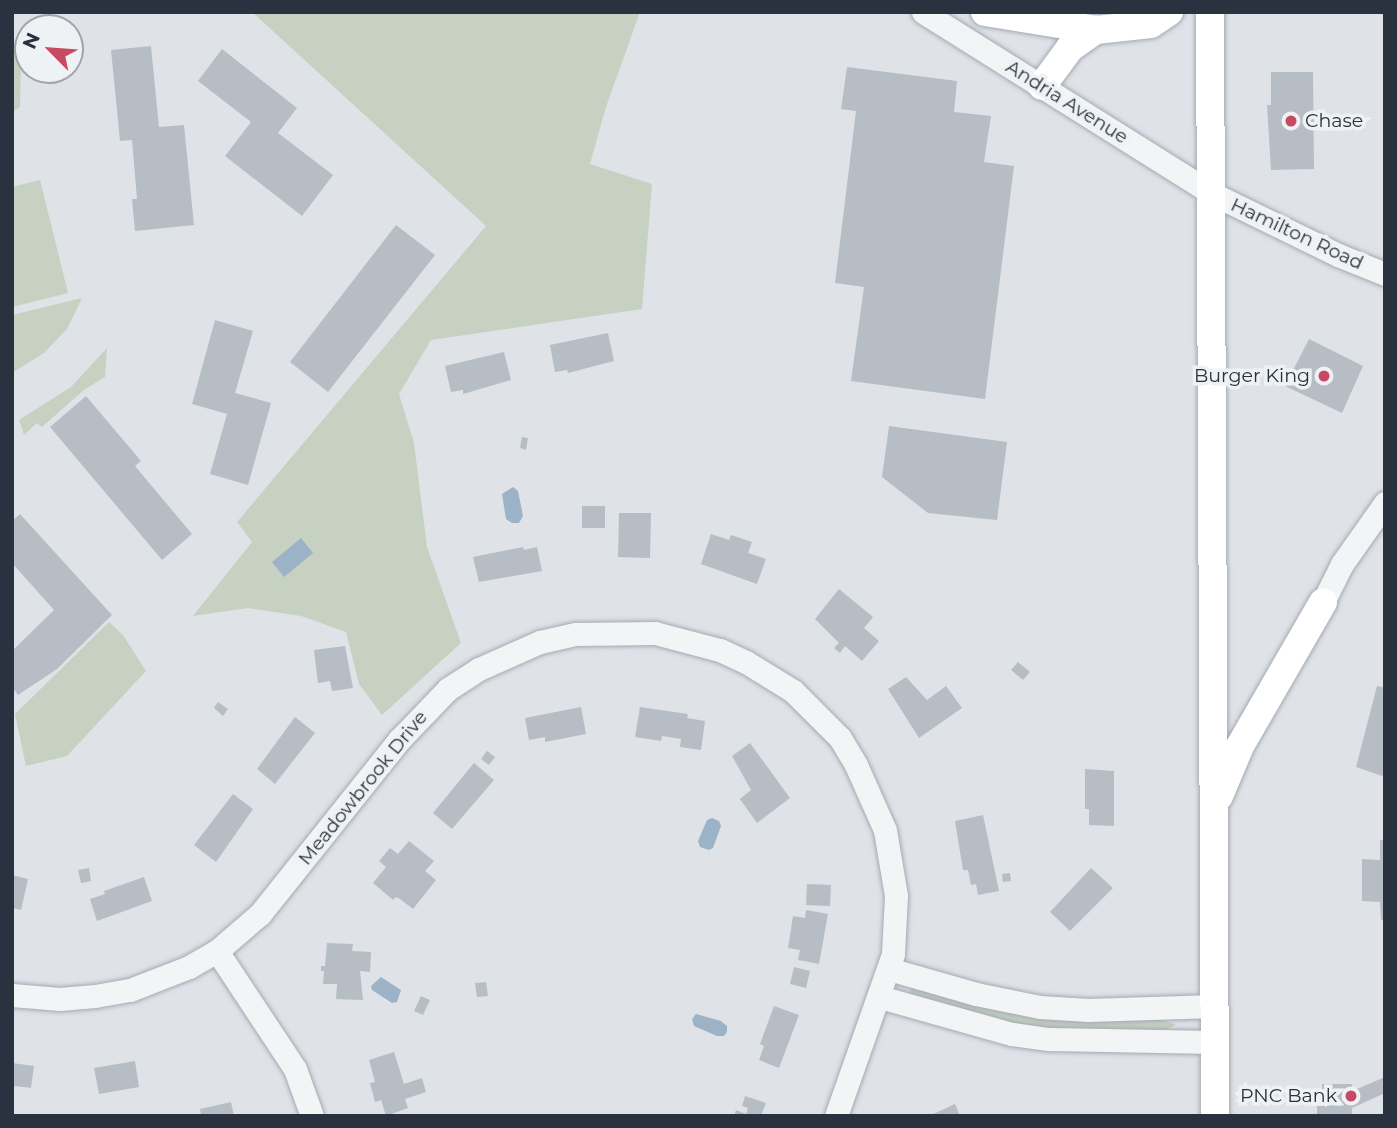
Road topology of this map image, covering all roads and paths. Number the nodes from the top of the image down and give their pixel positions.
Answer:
1 (923, 12) edge
2 (985, 12) edge
3 (1169, 12) edge
4 (1210, 12) edge
5 (1096, 30) junction
6 (1042, 86) junction
7 (1211, 193) junction
8 (1385, 274) edge
9 (1385, 503) edge
10 (1323, 602) joint
11 (1214, 809) junction
12 (217, 951) junction
13 (889, 969) junction
14 (12, 995) edge
15 (880, 998) junction
16 (1214, 1006) junction
17 (1214, 1042) junction
18 (312, 1116) edge
19 (836, 1116) edge
20 (1215, 1116) edge

1 - 6 street, Andria Avenue
2 - 5 main road
3 - 5 main road
4 - 7 main road
5 - 6 main road
6 - 7 street, Andria Avenue
7 - 8 street, Hamilton Road
7 - 11 main road
9 - 10 street
10 - 11 main road
11 - 16 main road
12 - 13 street, Meadowbrook Drive
12 - 14 street, Meadowbrook Drive
12 - 18 street
13 - 15 street, Meadowbrook Drive
13 - 16 street
15 - 17 street
15 - 19 street, Meadowbrook Drive
16 - 17 main road
17 - 20 main road

